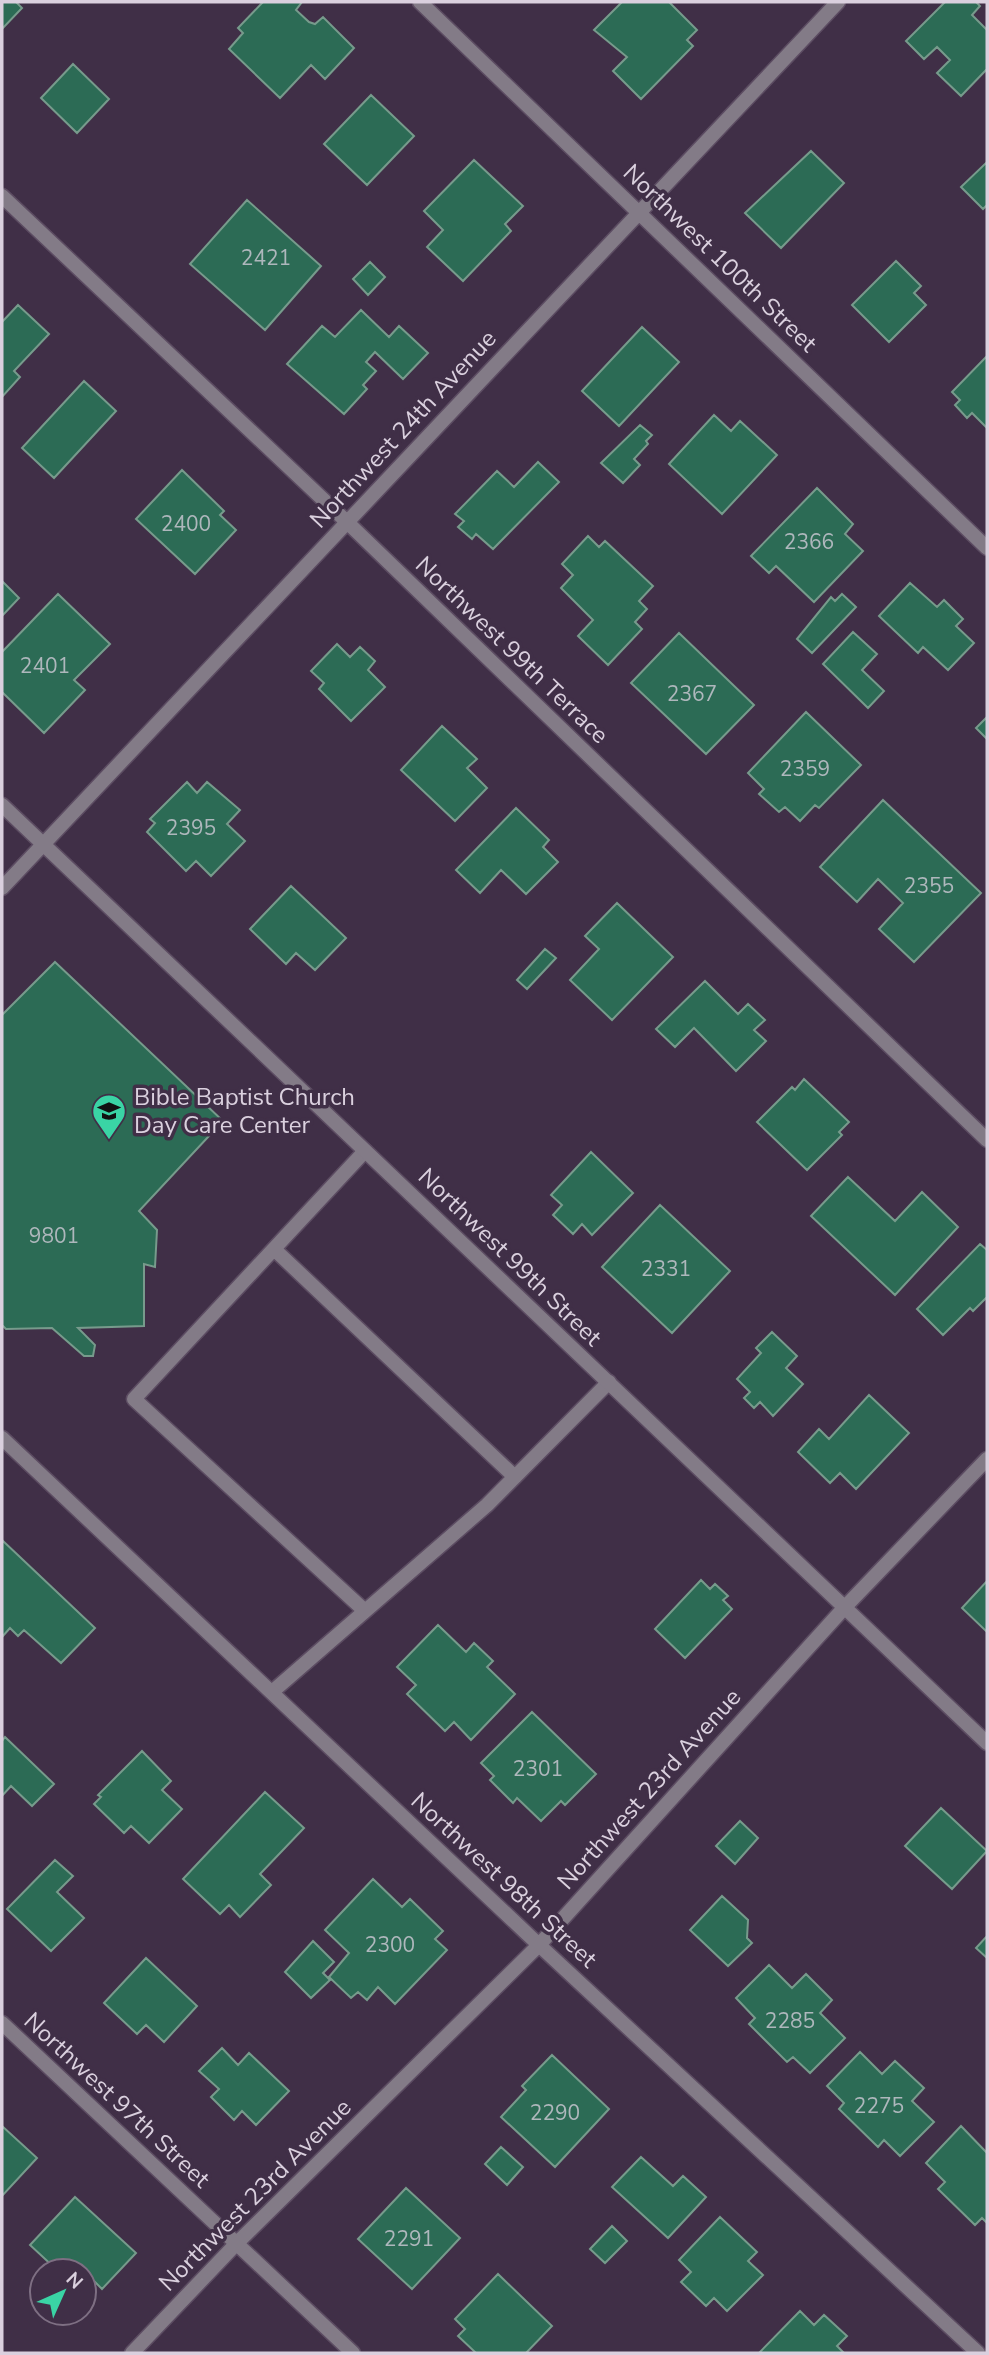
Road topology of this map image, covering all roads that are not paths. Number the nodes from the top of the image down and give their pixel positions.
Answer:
1 (420, 2) edge
2 (838, 2) edge
3 (2, 196) edge
4 (639, 212) junction
5 (347, 522) junction
6 (987, 548) edge
7 (2, 805) edge
8 (43, 845) junction
9 (2, 888) edge
10 (987, 1140) edge
11 (365, 1151) junction
12 (274, 1249) junction
13 (609, 1382) junction
14 (2, 1438) edge
15 (987, 1459) edge
16 (515, 1476) junction
17 (845, 1608) junction
18 (365, 1611) junction
19 (272, 1692) junction
20 (987, 1743) edge
21 (538, 1945) junction
22 (2, 2022) edge
23 (236, 2244) junction
24 (132, 2353) edge
25 (354, 2353) edge
26 (978, 2353) edge

1 - 4 street, Northwest 100th Street
2 - 4 street, Northwest 24th Avenue
3 - 5 street, Northwest 99th Terrace
4 - 5 street, Northwest 24th Avenue
4 - 6 street, Northwest 100th Street
5 - 8 street, Northwest 24th Avenue
5 - 10 street, Northwest 99th Terrace
7 - 8 street, Northwest 99th Street
8 - 9 street, Northwest 24th Avenue
8 - 11 street, Northwest 99th Street
11 - 12 street
11 - 13 street, Northwest 99th Street
12 - 16 street
12 - 18 street
13 - 16 street
13 - 17 street, Northwest 99th Street
14 - 19 street, Northwest 98th Street
15 - 17 street, Northwest 23rd Avenue
16 - 18 street
17 - 20 street, Northwest 99th Street
17 - 21 street, Northwest 23rd Avenue
18 - 19 street
19 - 21 street, Northwest 98th Street
21 - 23 street, Northwest 23rd Avenue
21 - 26 street, Northwest 98th Street
22 - 23 street, Northwest 97th Street
23 - 24 street, Northwest 23rd Avenue
23 - 25 street, Northwest 97th Street

